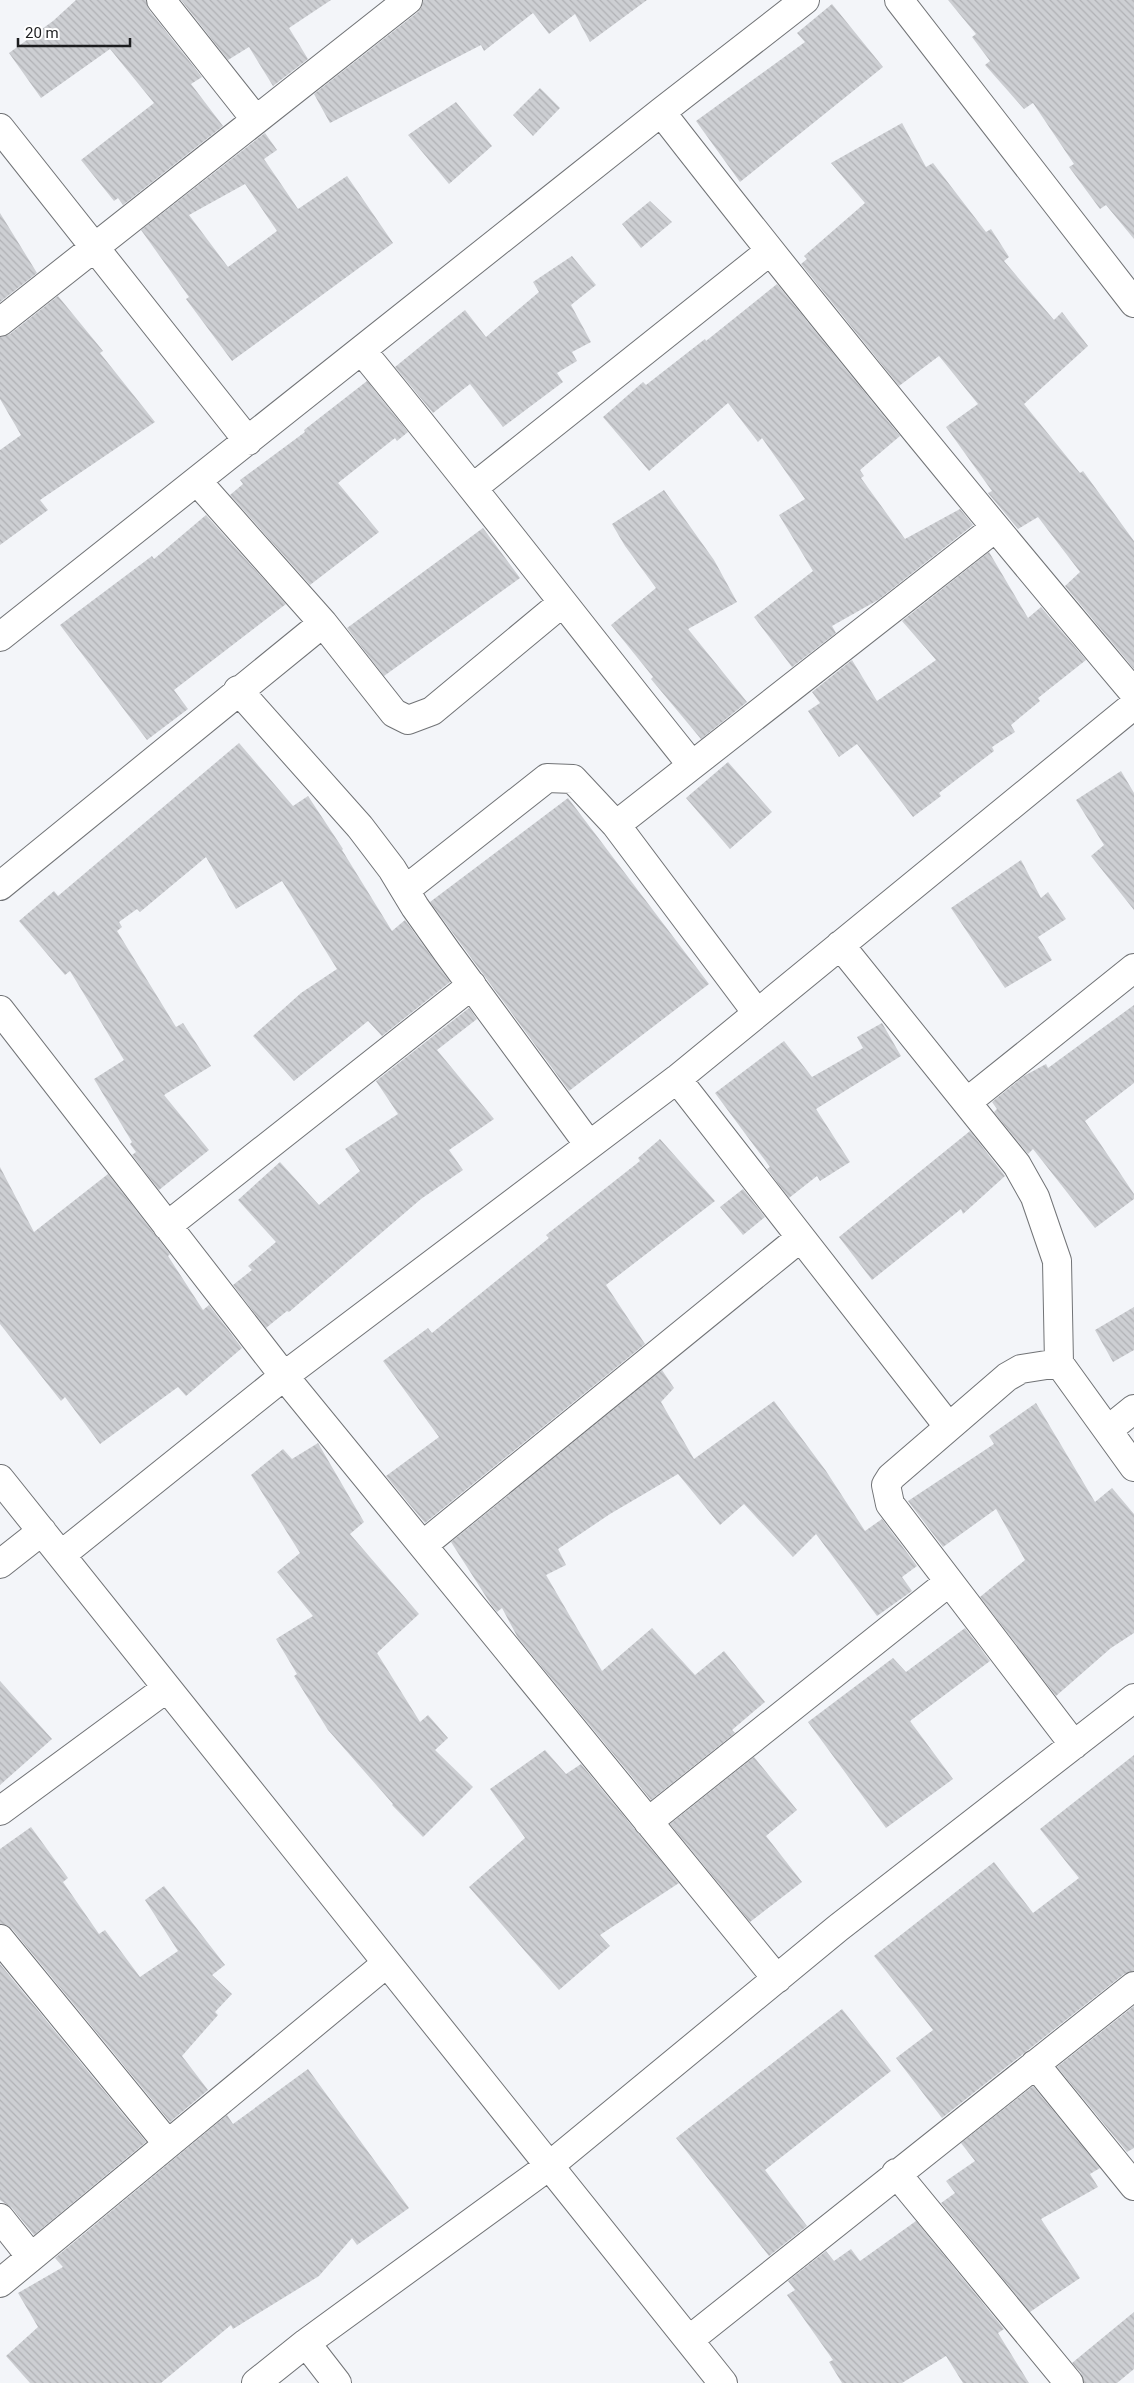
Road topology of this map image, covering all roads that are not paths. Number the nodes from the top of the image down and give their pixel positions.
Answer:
1 (161, 0) edge
2 (408, 0) edge
3 (805, 0) edge
4 (900, 0) edge
5 (376, 10) edge
6 (661, 112) junction
7 (256, 120) junction
8 (0, 128) edge
9 (94, 247) junction
10 (770, 252) junction
11 (1134, 303) edge
12 (0, 322) edge
13 (362, 351) junction
14 (248, 441) junction
15 (197, 482) junction
16 (474, 487) junction
17 (995, 528) junction
18 (562, 603) junction
19 (323, 624) junction
20 (0, 637) edge
21 (238, 690) junction
22 (1134, 693) edge
23 (1134, 705) edge
24 (691, 764) junction
25 (616, 825) junction
26 (0, 886) edge
27 (405, 890) junction
28 (840, 945) junction
29 (1134, 968) edge
30 (472, 985) junction
31 (0, 1010) edge
32 (757, 1013) junction
33 (677, 1079) junction
34 (967, 1102) junction
35 (589, 1145) junction
36 (167, 1226) junction
37 (800, 1238) junction
38 (1059, 1363) junction
39 (284, 1376) junction
40 (1134, 1409) edge
41 (948, 1426) junction
42 (1108, 1430) junction
43 (1134, 1466) edge
44 (0, 1479) edge
45 (42, 1531) junction
46 (423, 1545) junction
47 (61, 1556) junction
48 (0, 1564) edge
49 (949, 1582) junction
50 (167, 1688) junction
51 (1134, 1698) edge
52 (1074, 1745) junction
53 (0, 1811) edge
54 (648, 1822) junction
55 (0, 1940) edge
56 (387, 1963) junction
57 (777, 1979) junction
58 (1134, 1986) edge
59 (1035, 2064) junction
60 (167, 2143) junction
61 (549, 2166) junction
62 (896, 2173) junction
63 (1134, 2186) edge
64 (0, 2218) edge
65 (31, 2257) junction
66 (0, 2283) edge
67 (689, 2340) junction
68 (306, 2343) junction
69 (256, 2383) edge
70 (337, 2383) edge
71 (723, 2383) edge
72 (1069, 2383) edge

1 - 7 street
2 - 5 street
3 - 6 street
4 - 11 street
5 - 7 street
6 - 10 street
6 - 13 street
7 - 9 street
8 - 9 street
9 - 12 street
9 - 14 street
10 - 16 street
10 - 17 street
13 - 14 street
13 - 16 street
14 - 15 street
15 - 19 street
15 - 20 street
16 - 18 street
17 - 22 street
17 - 24 street
18 - 19 street
18 - 24 street
19 - 21 street
21 - 26 street
21 - 27 street
23 - 28 street
24 - 25 street
25 - 27 street
25 - 32 street
27 - 30 street
28 - 32 street
28 - 34 street
29 - 34 street
30 - 35 street
30 - 36 street
31 - 36 street
32 - 33 street
33 - 35 street
33 - 37 street
34 - 38 street
35 - 39 street
36 - 39 street
37 - 41 street
37 - 46 street
38 - 41 street
38 - 42 street
39 - 46 street
39 - 47 street
40 - 42 street
41 - 49 street
42 - 43 street
44 - 45 street
45 - 47 street
45 - 48 street
46 - 54 street
47 - 50 street
49 - 52 street
49 - 54 street
50 - 53 street
50 - 56 street
51 - 52 street
52 - 57 street
54 - 57 street
55 - 60 street
56 - 60 street
56 - 61 street
57 - 61 street
58 - 59 street
59 - 62 street
59 - 63 street
60 - 65 street
61 - 67 street
61 - 68 street
62 - 67 street
62 - 72 street
64 - 65 street
65 - 66 street
67 - 71 street
68 - 69 street
68 - 70 street

